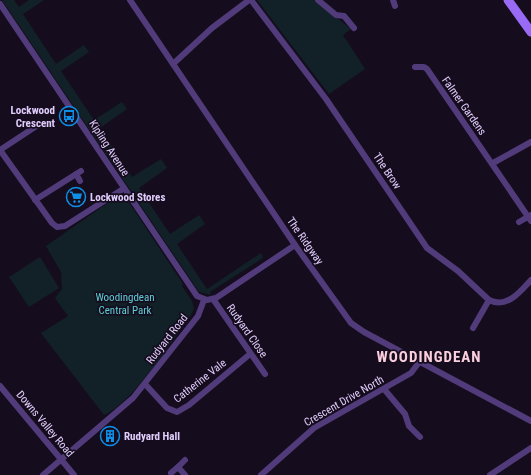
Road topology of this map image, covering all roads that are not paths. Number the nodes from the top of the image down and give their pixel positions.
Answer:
1 (130, 0) edge
2 (250, 0) edge
3 (318, 0) edge
4 (508, 0) edge
5 (0, 4) edge
6 (349, 11) dead end
7 (344, 16) junction
8 (354, 28) dead end
9 (531, 32) edge
10 (173, 64) junction
11 (416, 67) dead end
12 (41, 123) dead end
13 (531, 142) edge
14 (0, 150) edge
15 (6, 159) junction
16 (0, 163) edge
17 (493, 163) junction
18 (80, 181) dead end
19 (123, 189) junction
20 (35, 200) junction
21 (530, 217) edge
22 (519, 222) dead end
23 (295, 245) junction
24 (531, 280) edge
25 (213, 299) junction
26 (204, 300) junction
27 (489, 300) junction
28 (473, 328) dead end
29 (250, 354) junction
30 (420, 361) junction
31 (265, 374) dead end
32 (145, 384) junction
33 (0, 386) edge
34 (384, 389) junction
35 (531, 421) edge
36 (420, 437) dead end
37 (531, 448) edge
38 (61, 460) junction
39 (185, 460) dead end
40 (178, 467) junction
41 (171, 473) dead end
42 (43, 475) edge
43 (74, 475) edge
44 (185, 475) edge
45 (261, 475) edge
46 (490, 475) edge

1 - 10 street, The Ridgway
2 - 10 street
2 - 27 street, The Brow
3 - 7 street
4 - 9 main road
5 - 19 street, Kipling Avenue
6 - 7 street
7 - 8 street
10 - 23 street, The Ridgway
11 - 17 street, Falmer Gardens
12 - 14 street
13 - 17 street
14 - 15 street
15 - 16 street
15 - 20 street
17 - 21 street, Falmer Gardens
18 - 20 street
19 - 20 street
19 - 26 street, Kipling Avenue
21 - 22 street, Falmer Gardens
23 - 25 street
23 - 30 street, The Ridgway
24 - 27 street
25 - 26 street
25 - 29 street, Rudyard Close
26 - 32 street, Rudyard Road
27 - 28 street
29 - 31 street, Rudyard Close
29 - 32 street, Catherine Vale
30 - 34 street, Crescent Drive North
30 - 35 street, The Ridgway
32 - 38 street, Rudyard Road
33 - 38 street, Downs Valley Road
34 - 36 street
34 - 45 street, Crescent Drive North
37 - 46 street
38 - 42 street, Rudyard Road
38 - 43 street, Downs Valley Road
39 - 40 street
40 - 41 street
40 - 44 street

